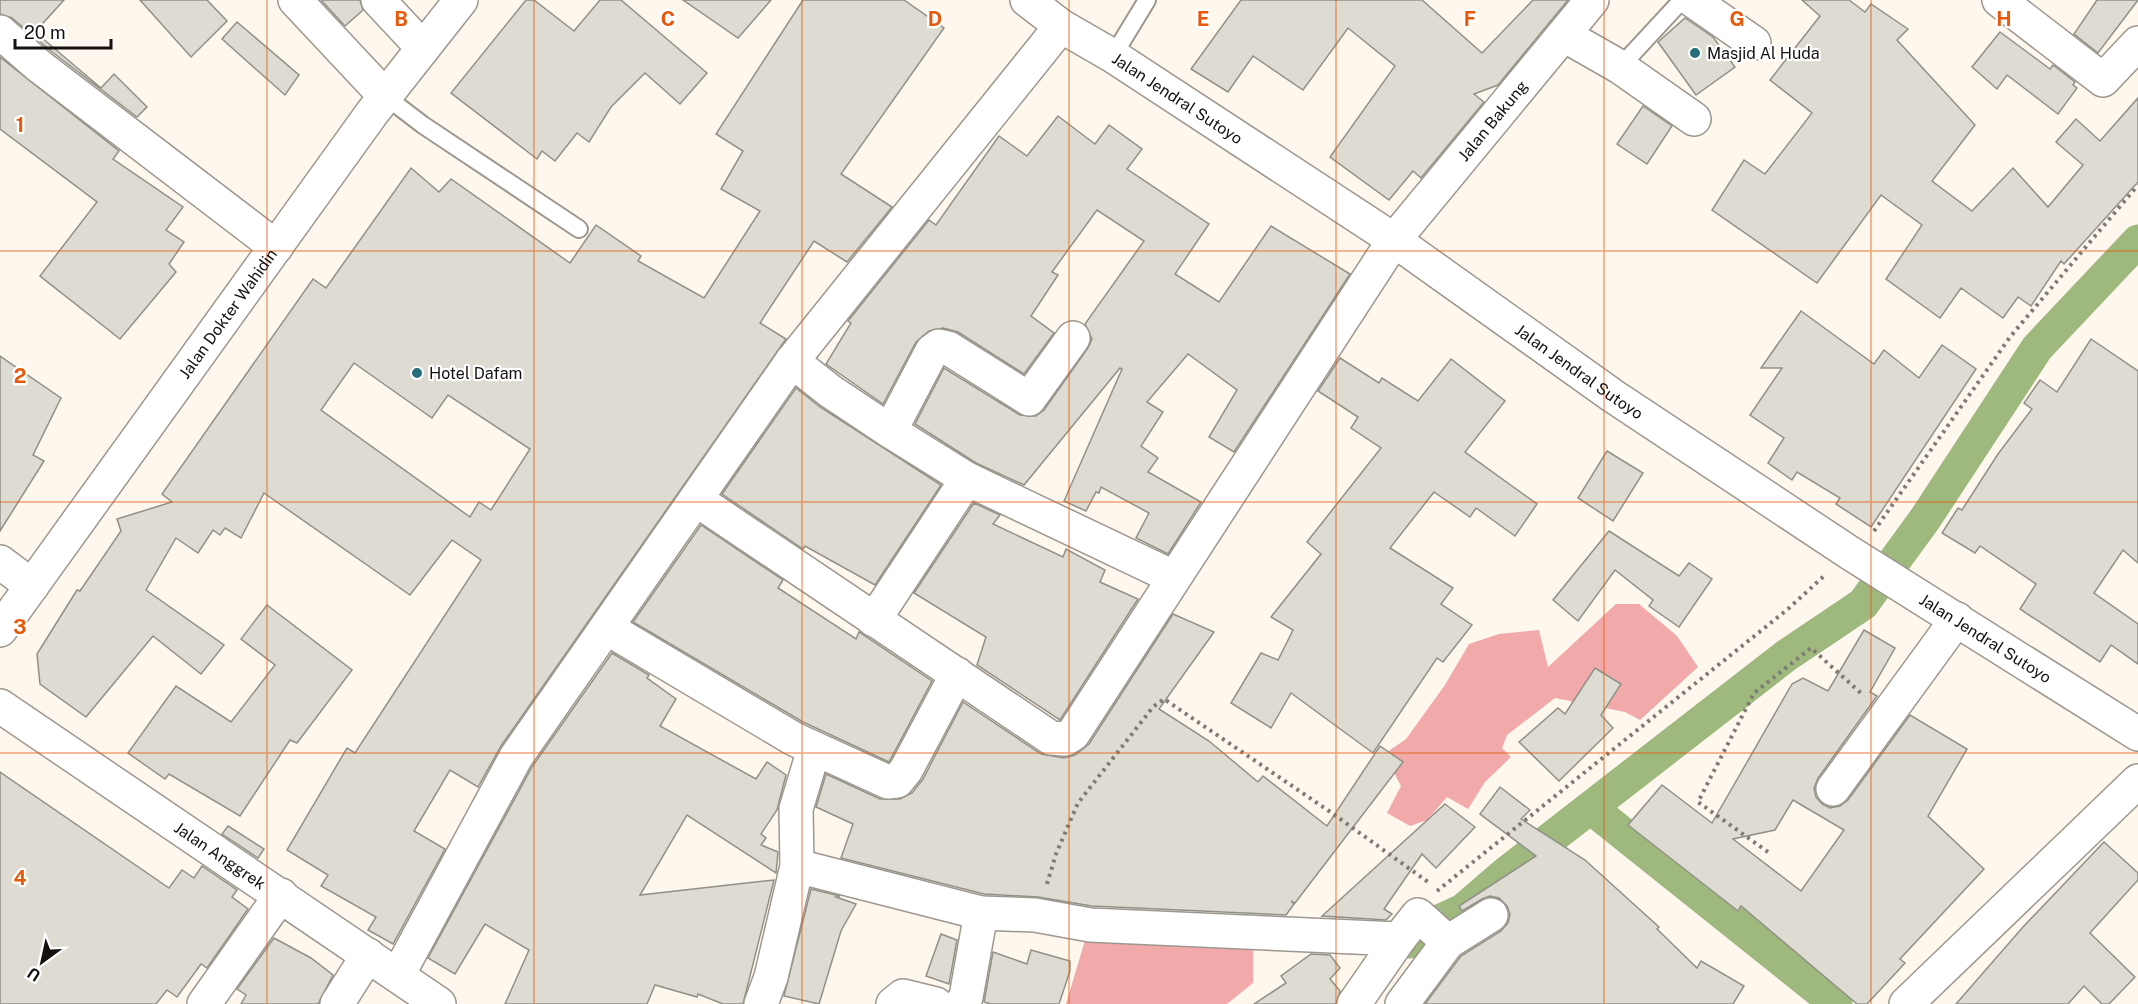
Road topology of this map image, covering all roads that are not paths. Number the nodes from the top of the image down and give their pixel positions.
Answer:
1 (295, 0) edge
2 (378, 0) edge
3 (461, 0) edge
4 (1027, 0) edge
5 (1147, 0) edge
6 (1592, 0) edge
7 (1682, 0) edge
8 (1692, 0) edge
9 (1999, 0) edge
10 (1060, 26) junction
11 (0, 32) edge
12 (1564, 35) junction
13 (1754, 43) dead end
14 (2138, 43) edge
15 (423, 48) junction
16 (1113, 56) junction
17 (1620, 67) junction
18 (385, 96) junction
19 (1694, 119) dead end
20 (579, 229) dead end
21 (1394, 240) junction
22 (276, 247) junction
23 (1073, 338) dead end
24 (792, 361) junction
25 (890, 431) junction
26 (967, 479) junction
27 (697, 500) junction
28 (0, 562) edge
29 (1173, 577) junction
30 (32, 586) junction
31 (1957, 619) junction
32 (874, 620) junction
33 (607, 627) junction
34 (0, 630) edge
35 (957, 674) junction
36 (0, 706) edge
37 (2138, 734) edge
38 (814, 749) junction
39 (2138, 782) edge
40 (1833, 789) dead end
41 (797, 866) junction
42 (281, 895) junction
43 (981, 913) junction
44 (1491, 915) dead end
45 (1426, 931) junction
46 (368, 955) junction
47 (398, 975) junction
48 (1908, 1002) edge
49 (204, 1004) edge
50 (337, 1004) edge
51 (439, 1004) edge
52 (761, 1004) edge
53 (893, 1004) edge
54 (936, 1004) edge
55 (961, 1004) edge
56 (1354, 1004) edge
57 (1402, 1004) edge

1 - 18 street
2 - 15 street
3 - 15 street, Jalan Dokter Wahidin
4 - 10 street, Jalan Jendral Sutoyo
5 - 16 lane
6 - 12 street, Jalan Bakung
7 - 17 lane
8 - 13 street
9 - 14 street
10 - 16 street, Jalan Jendral Sutoyo
10 - 24 street
11 - 22 street
12 - 17 street
12 - 21 street, Jalan Bakung
15 - 18 street, Jalan Dokter Wahidin
16 - 21 street, Jalan Jendral Sutoyo
17 - 19 street
18 - 20 lane
18 - 22 street, Jalan Dokter Wahidin
21 - 29 street, Jalan Bakung
21 - 31 street, Jalan Jendral Sutoyo
22 - 30 street, Jalan Dokter Wahidin
23 - 25 street
24 - 25 street
24 - 27 street
25 - 26 street
26 - 29 street
26 - 32 street
27 - 32 street
27 - 33 street
28 - 30 street
29 - 35 street, Jalan Bakung
30 - 34 street, Jalan Dokter Wahidin
31 - 37 street, Jalan Jendral Sutoyo
31 - 40 street
32 - 35 street
33 - 38 street
33 - 47 street
35 - 38 street
36 - 42 street, Jalan Anggrek
38 - 41 street
39 - 48 street
41 - 43 street
41 - 52 street
42 - 46 street, Jalan Anggrek
42 - 49 street
43 - 45 street
43 - 55 street
44 - 45 street
45 - 56 street
45 - 57 street
46 - 47 street, Jalan Anggrek
46 - 50 street
47 - 51 street, Jalan Anggrek
53 - 54 street

